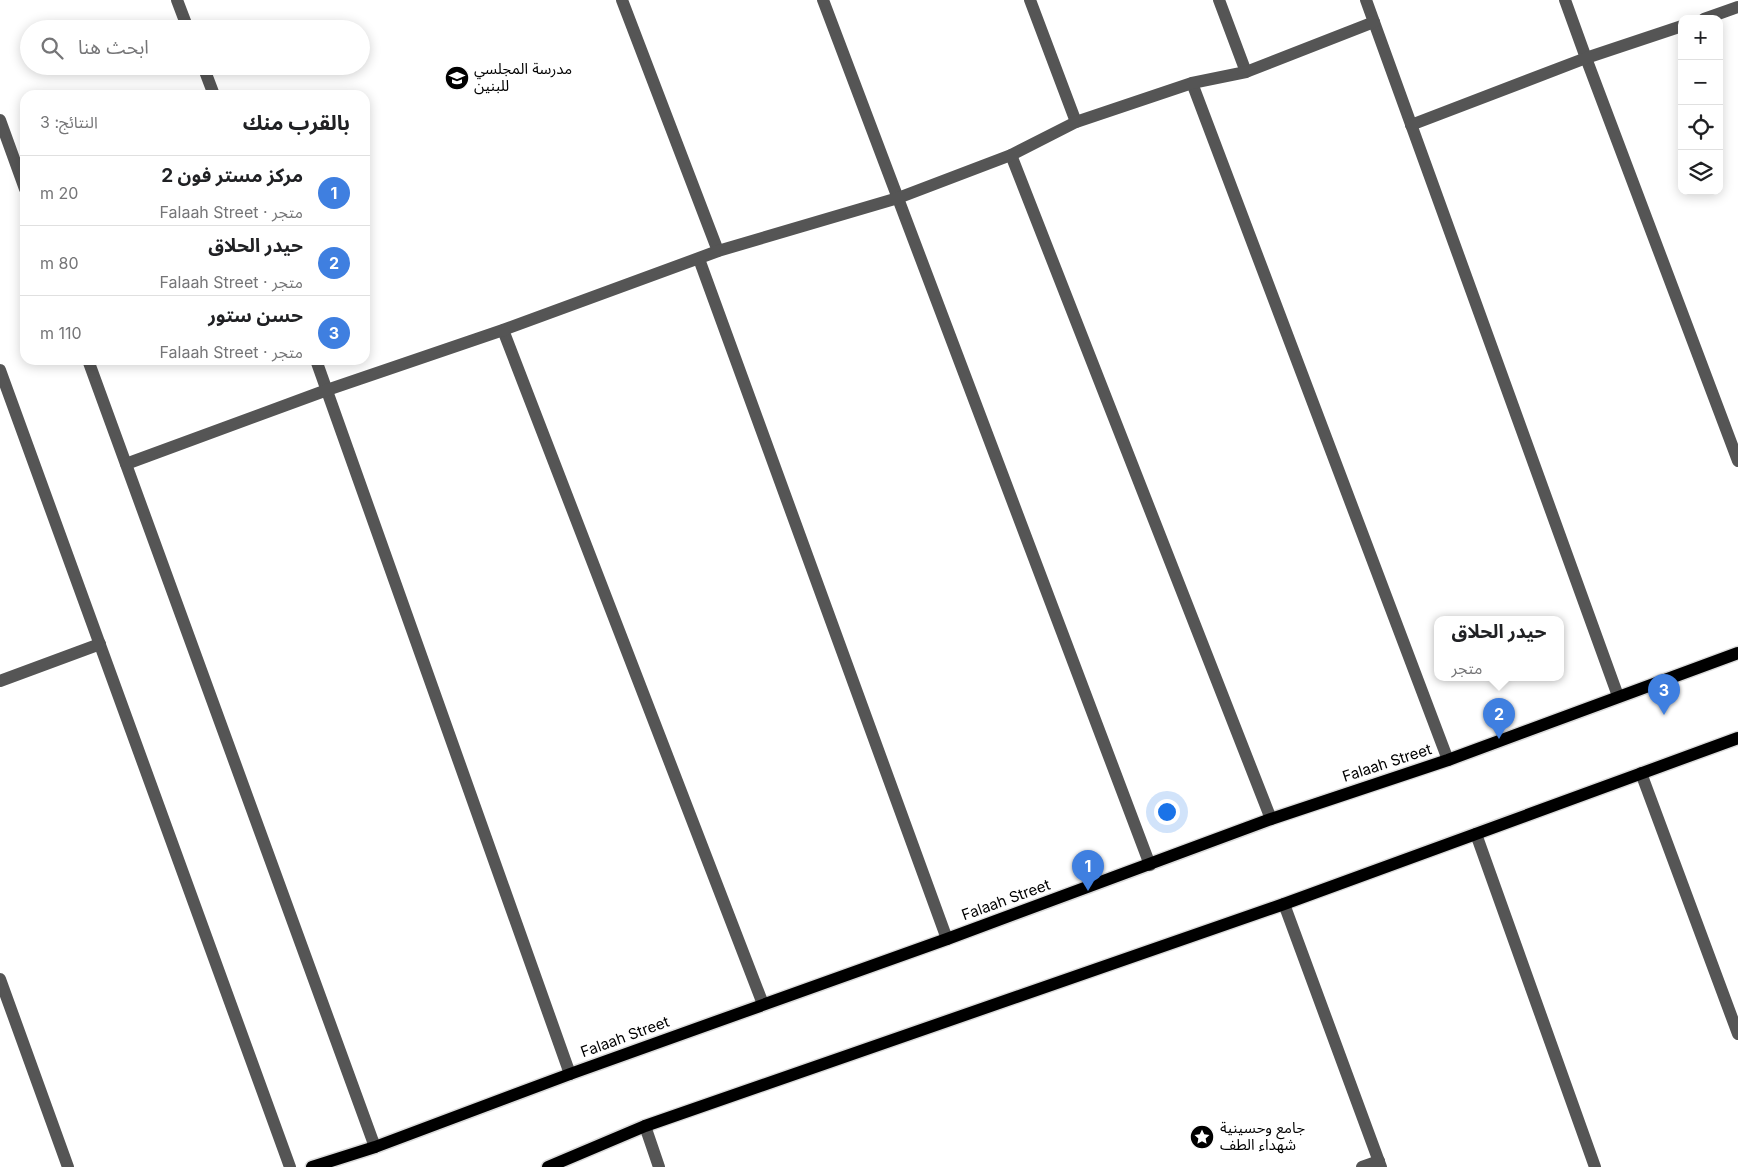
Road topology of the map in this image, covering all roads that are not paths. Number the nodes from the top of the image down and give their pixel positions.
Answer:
1 (177, 0) edge
2 (622, 0) edge
3 (824, 0) edge
4 (1030, 0) edge
5 (1219, 0) edge
6 (1366, 0) edge
7 (1565, 0) edge
8 (1738, 7) edge
9 (1715, 15) edge
10 (185, 20) edge
11 (1374, 22) junction
12 (1678, 27) edge
13 (1586, 58) junction
14 (1246, 72) junction
15 (206, 75) edge
16 (1192, 83) junction
17 (212, 90) edge
18 (0, 120) edge
19 (1076, 122) junction
20 (1411, 125) junction
21 (1011, 155) junction
22 (20, 175) edge
23 (898, 198) junction
24 (718, 251) junction
25 (699, 259) junction
26 (503, 330) junction
27 (90, 365) edge
28 (318, 365) edge
29 (0, 370) edge
30 (327, 390) junction
31 (1738, 461) edge
32 (126, 464) junction
33 (100, 644) junction
34 (1738, 653) edge
35 (0, 681) edge
36 (1618, 696) junction
37 (1738, 738) edge
38 (1448, 760) junction
39 (1641, 773) junction
40 (1271, 819) junction
41 (1476, 834) junction
42 (1150, 865) junction
43 (1284, 904) junction
44 (947, 939) junction
45 (0, 979) edge
46 (763, 1004) junction
47 (1738, 1034) edge
48 (570, 1074) junction
49 (645, 1126) junction
50 (375, 1147) junction
51 (1380, 1164) edge
52 (68, 1167) edge
53 (290, 1167) edge
54 (312, 1167) edge
55 (548, 1167) edge
56 (659, 1167) edge
57 (1362, 1167) edge
58 (1594, 1167) edge

1 - 10 street
2 - 24 street
3 - 23 street
4 - 19 street
5 - 14 street
6 - 11 street
7 - 13 street
8 - 9 street
11 - 14 street
11 - 20 street
12 - 13 street
13 - 20 street
13 - 31 street
14 - 16 street
15 - 17 street
16 - 19 street
16 - 38 street
18 - 22 street
19 - 21 street
20 - 36 street
21 - 23 street
21 - 40 street
23 - 24 street
23 - 42 street
24 - 25 street
25 - 26 street
25 - 44 street
26 - 30 street
26 - 46 street
27 - 32 street
28 - 30 street
29 - 33 street
30 - 32 street
30 - 48 street
32 - 50 street
33 - 35 street
33 - 53 street
34 - 36 main road, Falaah Street
36 - 38 main road, Falaah Street
37 - 39 main road
38 - 40 main road, Falaah Street
39 - 41 main road
39 - 47 street
40 - 42 main road, Falaah Street
41 - 43 main road
41 - 58 street
42 - 44 main road, Falaah Street
43 - 49 main road
43 - 51 street
44 - 46 main road, Falaah Street
45 - 52 street
46 - 48 main road, Falaah Street
48 - 50 main road, Falaah Street
49 - 55 main road
49 - 56 street
50 - 54 main road, Falaah Street
51 - 57 street

